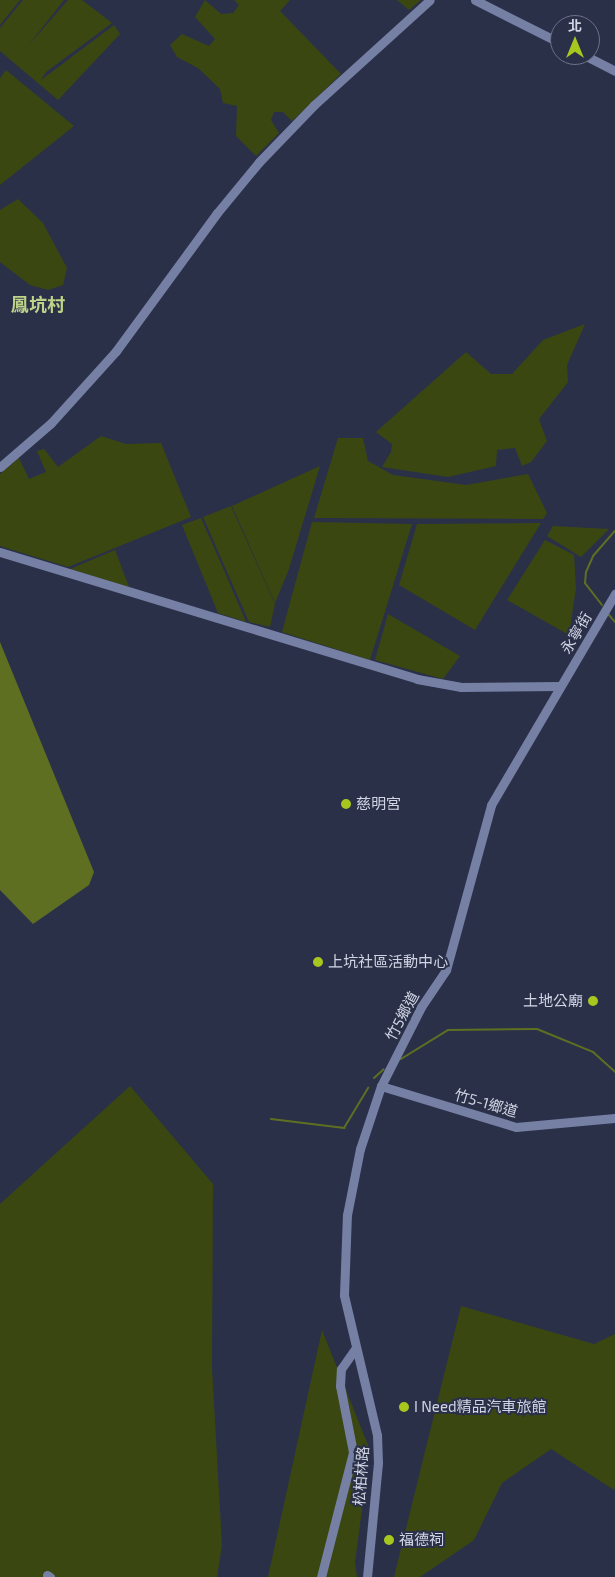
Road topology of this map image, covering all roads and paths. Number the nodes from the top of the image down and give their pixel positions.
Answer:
1 (430, 0) edge
2 (475, 0) edge
3 (550, 38) edge
4 (600, 63) edge
5 (615, 70) edge
6 (0, 467) edge
7 (0, 552) edge
8 (615, 594) edge
9 (560, 686) junction
10 (381, 1086) junction
11 (615, 1118) edge
12 (355, 1349) junction
13 (321, 1577) edge
14 (367, 1577) edge

1 - 6 street
2 - 3 street
4 - 5 street
7 - 9 street
8 - 9 street, 永寧街
9 - 10 street, 竹5鄉道
10 - 11 street, 竹5-1鄉道
10 - 12 street, 竹5鄉道
12 - 13 street
12 - 14 street, 松柏林路

